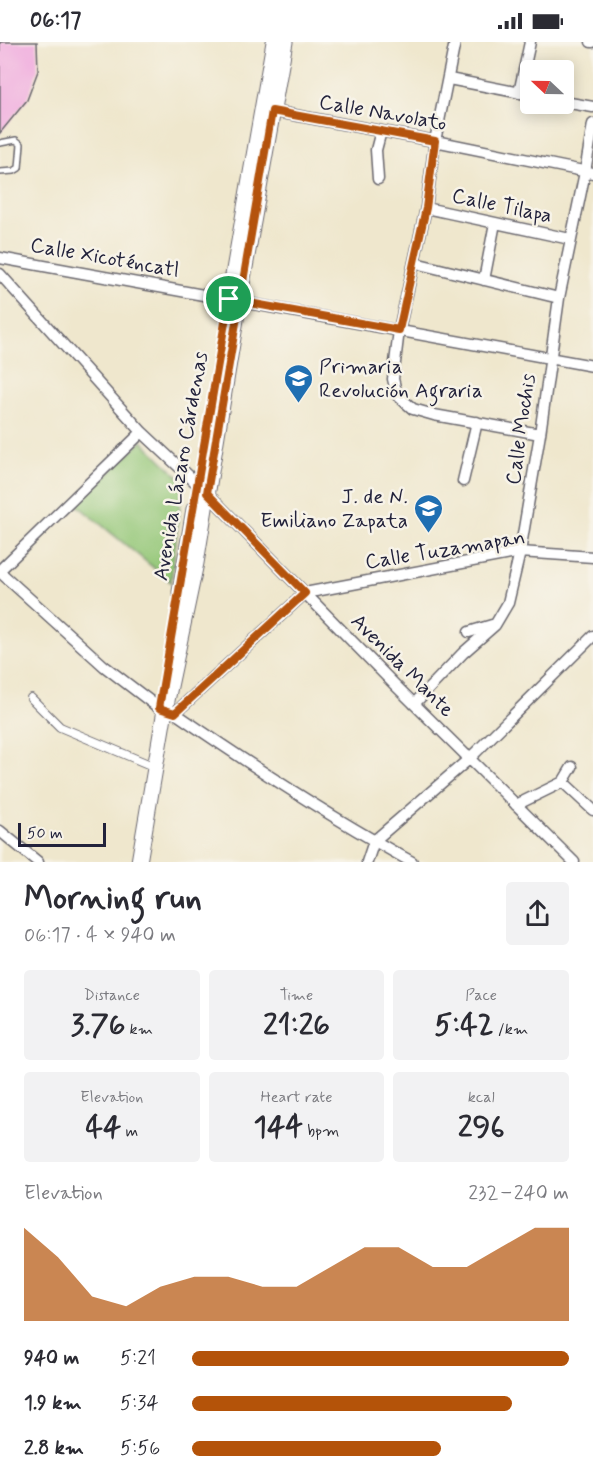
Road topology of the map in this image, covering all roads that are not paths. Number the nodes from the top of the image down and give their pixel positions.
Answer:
1 (274, 42) edge
2 (285, 42) edge
3 (455, 42) edge
4 (530, 42) edge
5 (449, 79) junction
6 (519, 93) joint
7 (574, 104) edge
8 (593, 107) edge
9 (272, 111) junction
10 (593, 124) edge
11 (381, 131) junction
12 (435, 141) junction
13 (0, 143) edge
14 (0, 172) edge
15 (589, 172) edge
16 (378, 179) dead end
17 (426, 208) junction
18 (495, 223) junction
19 (570, 239) junction
20 (0, 258) edge
21 (415, 263) junction
22 (0, 274) edge
23 (484, 280) junction
24 (559, 298) junction
25 (234, 300) junction
26 (399, 330) junction
27 (550, 357) junction
28 (593, 366) edge
29 (477, 422) junction
30 (142, 432) junction
31 (540, 434) junction
32 (463, 481) dead end
33 (203, 489) junction
34 (520, 552) junction
35 (593, 557) edge
36 (0, 571) edge
37 (305, 593) junction
38 (495, 625) junction
39 (470, 632) dead end
40 (593, 636) edge
41 (31, 698) dead end
42 (414, 704) junction
43 (166, 710) junction
44 (469, 759) junction
45 (148, 764) junction
46 (572, 767) dead end
47 (563, 782) junction
48 (516, 805) junction
49 (593, 810) edge
50 (0, 831) edge
51 (374, 841) junction
52 (38, 862) edge
53 (132, 862) edge
54 (139, 862) edge
55 (367, 862) edge
56 (412, 862) edge
57 (574, 862) edge

1 - 25 main road, Avenida Lázaro Cárdenas
2 - 9 main road, Avenida Lázaro Cárdenas
3 - 5 street
4 - 6 street
5 - 6 street
5 - 12 street
7 - 8 street
9 - 11 street, Calle Navolato
9 - 25 main road, Avenida Lázaro Cárdenas
10 - 15 street, Calle Mochis
11 - 12 street, Calle Navolato
11 - 16 street
12 - 15 street, Calle Navolato
12 - 17 street
13 - 14 lane
15 - 19 street, Calle Mochis
17 - 18 street, Calle Tilapa
17 - 21 street
18 - 19 street, Calle Tilapa
18 - 23 street
19 - 24 street, Calle Mochis
20 - 25 street, Calle Xicoténcatl
21 - 23 street
21 - 26 street
22 - 30 street, Avenida Mante
23 - 24 street
24 - 27 street, Calle Mochis
25 - 26 street, Calle Xicoténcatl
25 - 33 main road, Avenida Lázaro Cárdenas
26 - 27 street, Calle Xicoténcatl
26 - 29 street
27 - 28 street, Calle Xicoténcatl
27 - 31 street, Calle Mochis
29 - 31 street
29 - 32 street
30 - 33 street, Avenida Mante
30 - 36 street
31 - 34 street, Calle Mochis
33 - 37 street, Avenida Mante
33 - 43 main road, Avenida Lázaro Cárdenas
34 - 35 street, Calle Tuzamapan
34 - 37 street, Calle Tuzamapan
34 - 38 street, Calle Mochis
36 - 43 street
37 - 42 street, Avenida Mante
37 - 43 street
38 - 39 street
38 - 42 street, Calle Mochis
40 - 44 street
41 - 45 street
42 - 44 street, Avenida Mante
43 - 45 main road, Avenida Lázaro Cárdenas
43 - 51 street
43 - 54 main road, Avenida Lázaro Cárdenas
44 - 48 street, Avenida Mante
44 - 51 street
45 - 53 main road, Avenida Lázaro Cárdenas
46 - 47 street
47 - 48 street
47 - 49 street
48 - 57 street, Avenida Mante
50 - 52 street
51 - 55 street
51 - 56 street

